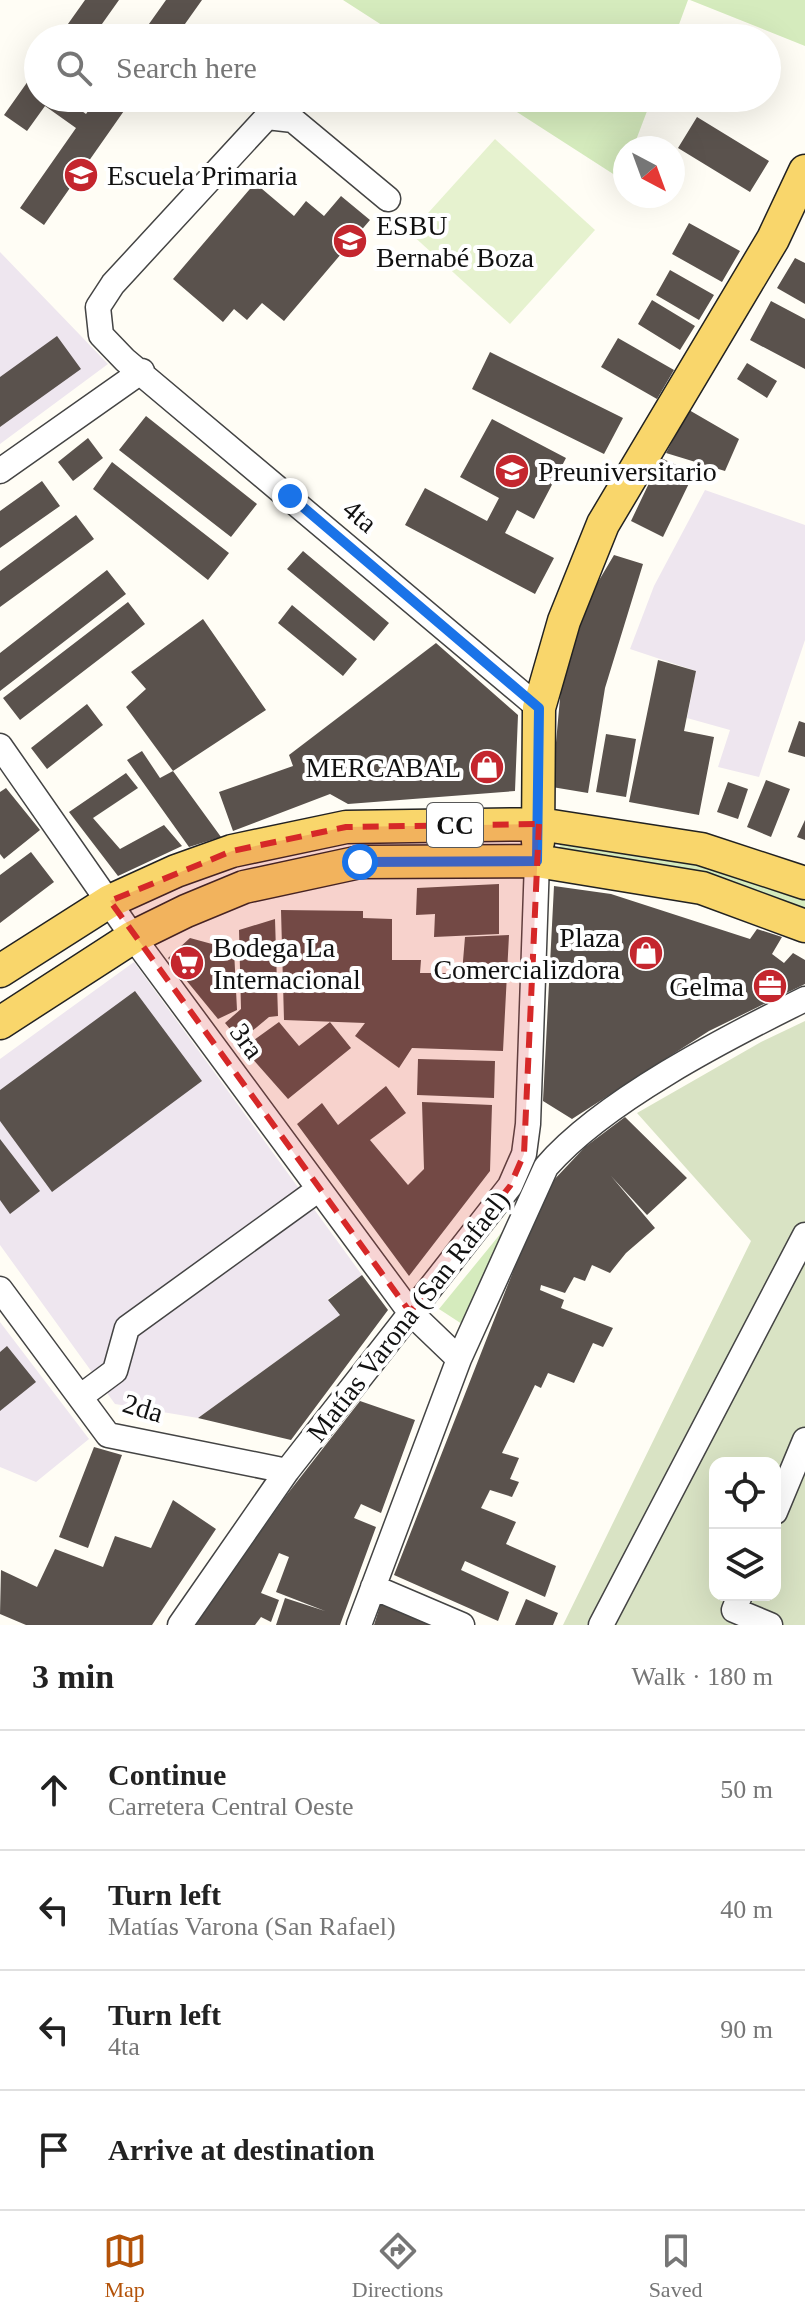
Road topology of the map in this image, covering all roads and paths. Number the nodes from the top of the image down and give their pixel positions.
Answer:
1 (805, 171) edge
2 (388, 199) dead end
3 (142, 371) junction
4 (0, 471) edge
5 (539, 708) junction
6 (0, 746) edge
7 (539, 824) junction
8 (537, 861) junction
9 (805, 883) edge
10 (110, 901) junction
11 (805, 926) edge
12 (133, 937) junction
13 (0, 971) edge
14 (805, 999) edge
15 (0, 1023) edge
16 (528, 1124) junction
17 (563, 1148) junction
18 (510, 1186) junction
19 (319, 1189) junction
20 (532, 1201) junction
21 (805, 1235) edge
22 (0, 1289) edge
23 (410, 1312) junction
24 (459, 1359) junction
25 (80, 1397) junction
26 (805, 1440) edge
27 (287, 1471) junction
28 (781, 1498) edge
29 (373, 1587) junction
30 (738, 1601) edge
31 (180, 1625) edge
32 (359, 1625) edge
33 (462, 1625) edge
34 (601, 1625) edge
35 (770, 1625) edge

1 - 5 main road, Matías Varona (San Rafael)
2 - 3 street, 4ta
3 - 4 street
3 - 5 street, 4ta
5 - 7 main road, Matías Varona (San Rafael)
6 - 10 street, 3ra
7 - 8 main road, Matías Varona (San Rafael)
7 - 9 main road, CC
7 - 10 main road, CC
8 - 11 main road, CC
8 - 12 main road, CC
8 - 16 street, Matías Varona (San Rafael)
10 - 12 street, 3ra
10 - 13 main road, CC
12 - 15 main road, CC
12 - 19 street, 3ra
14 - 17 street
16 - 17 street
16 - 18 street, Matías Varona (San Rafael)
17 - 20 street
18 - 20 street
18 - 23 street, Matías Varona (San Rafael)
19 - 23 street, 3ra
19 - 25 street
20 - 24 street
21 - 34 street
22 - 25 street, 2da
23 - 24 street, 3ra
23 - 27 street, Matías Varona (San Rafael)
24 - 29 street
25 - 27 street, 2da
26 - 28 street
27 - 31 street, Matías Varona (San Rafael)
29 - 32 street
29 - 33 street
30 - 35 street

